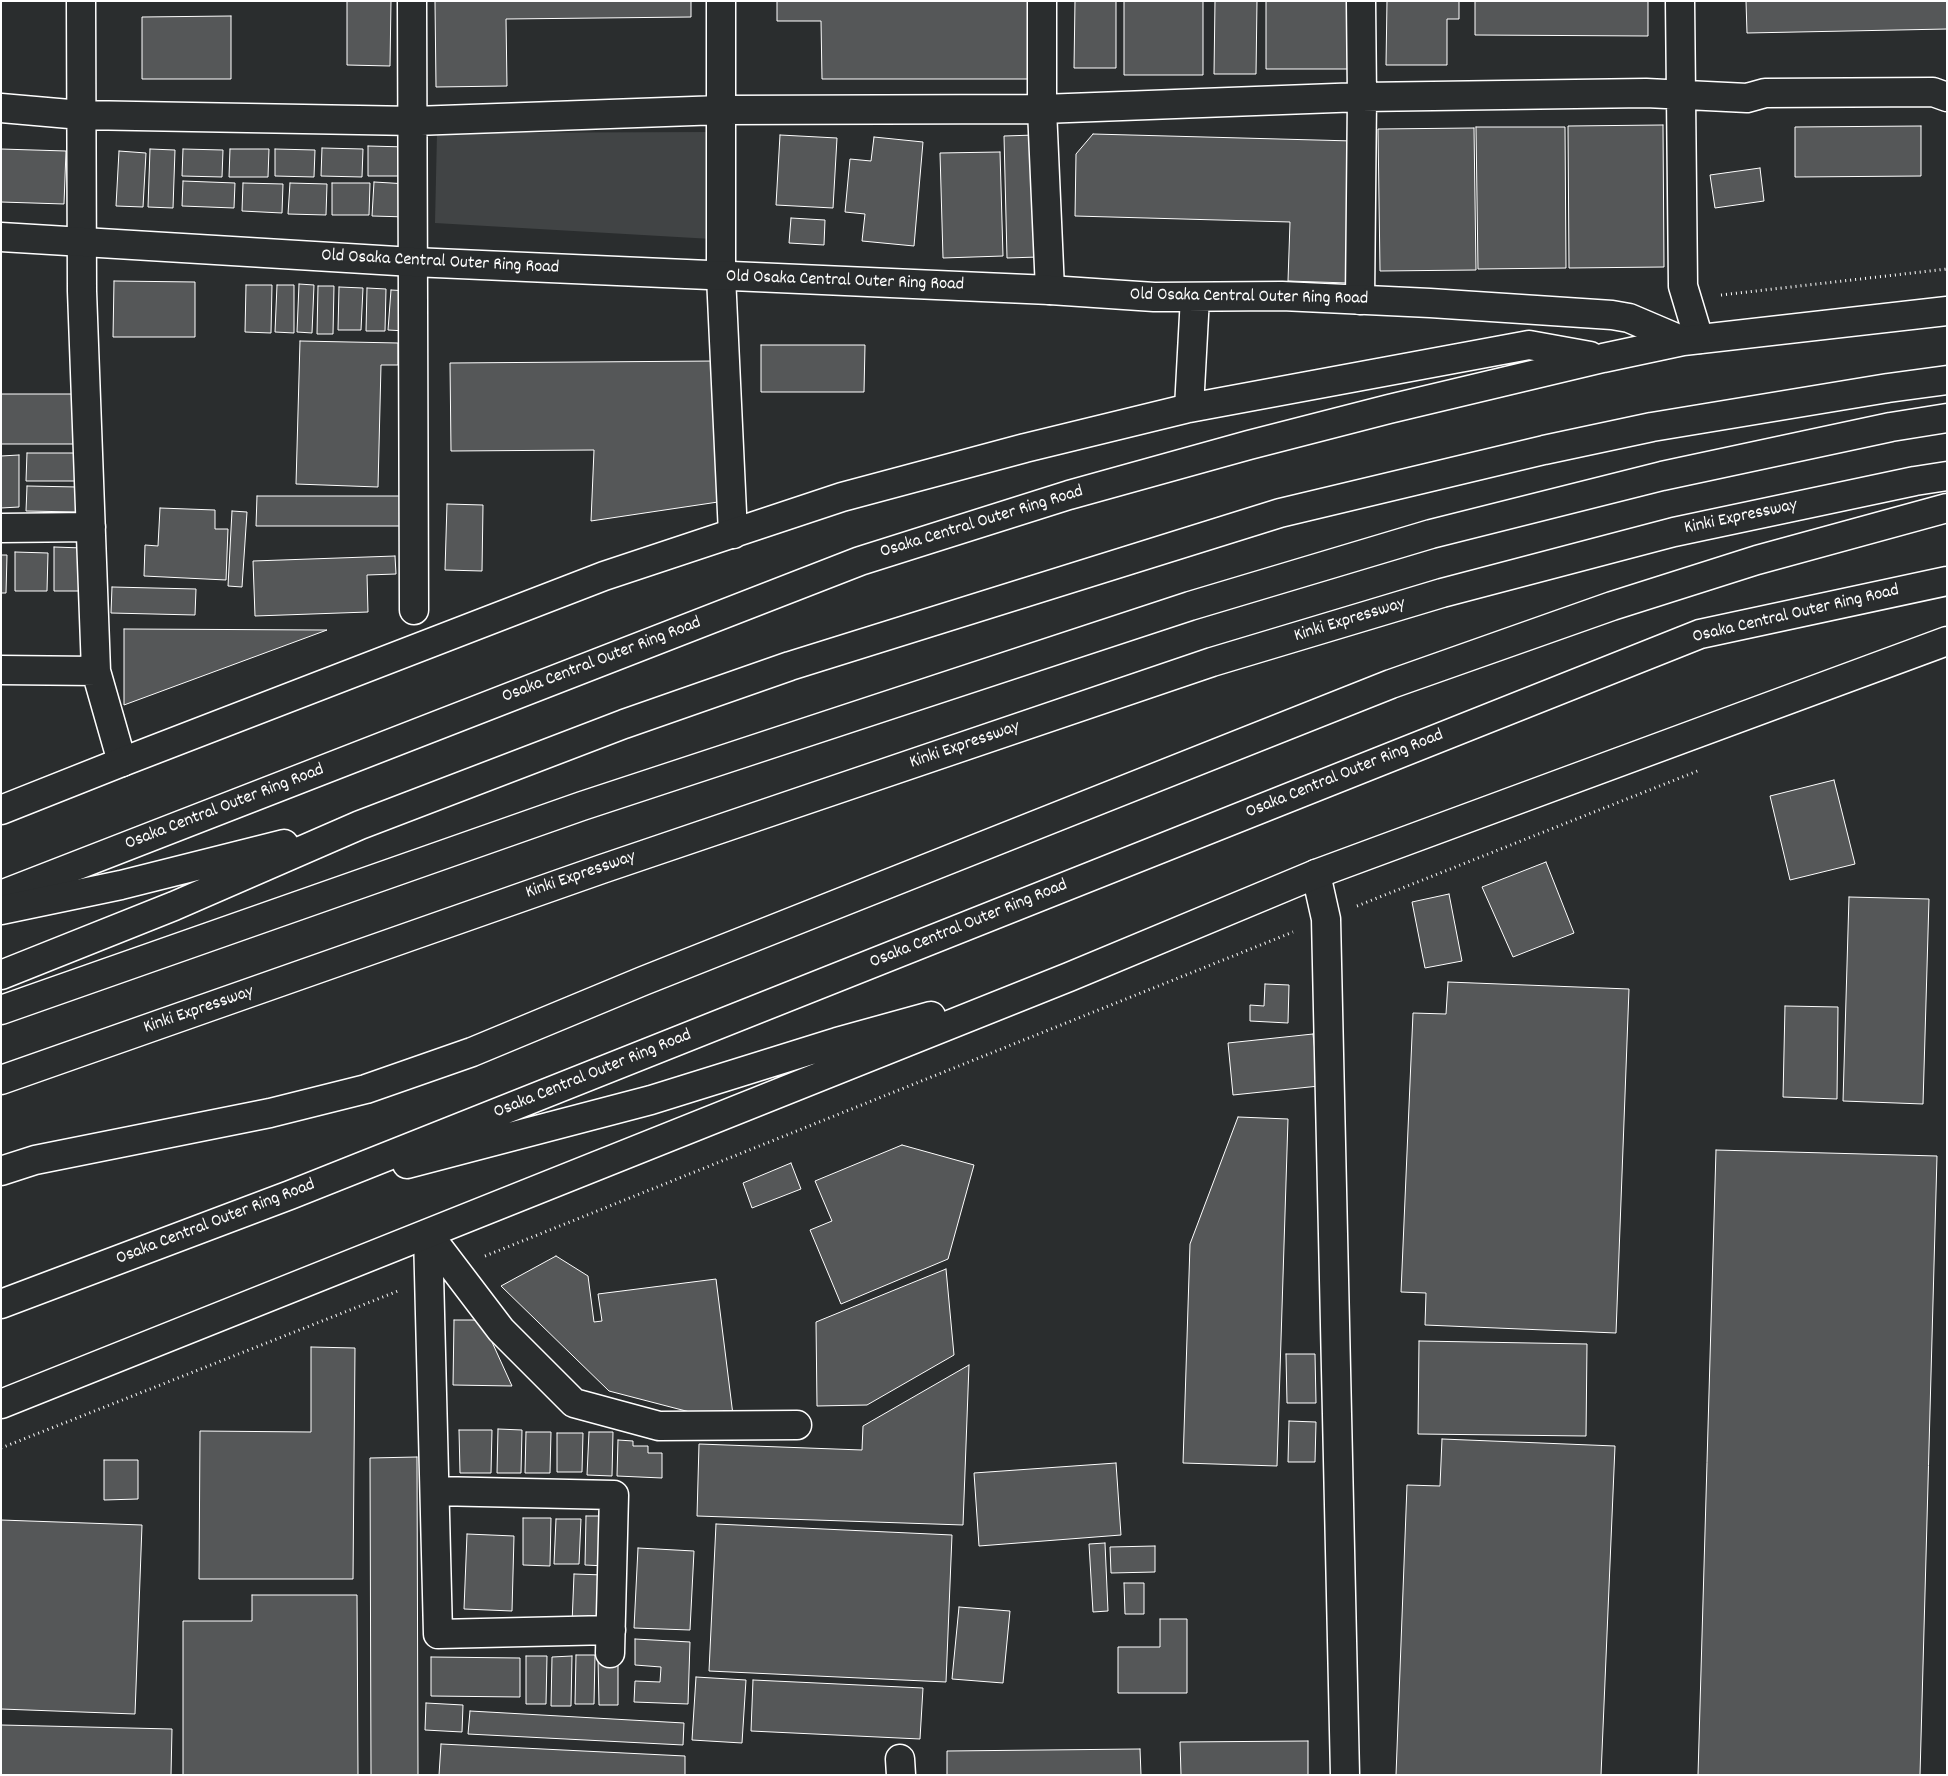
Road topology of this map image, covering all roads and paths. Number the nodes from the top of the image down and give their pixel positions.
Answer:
1 (81, 1) edge
2 (412, 1) edge
3 (721, 1) edge
4 (1042, 1) edge
5 (1361, 1) edge
6 (1680, 1) edge
7 (1682, 96) junction
8 (1362, 97) junction
9 (1947, 97) edge
10 (1, 108) edge
11 (1042, 109) junction
12 (721, 110) junction
13 (81, 115) junction
14 (414, 121) junction
15 (1, 237) edge
16 (82, 242) junction
17 (412, 262) junction
18 (721, 276) junction
19 (1050, 290) junction
20 (1195, 297) junction
21 (1360, 300) junction
22 (1947, 311) edge
23 (1691, 340) junction
24 (1603, 358) junction
25 (1947, 380) edge
26 (1190, 408) junction
27 (1947, 418) edge
28 (1947, 476) edge
29 (1947, 508) edge
30 (91, 527) junction
31 (1, 528) edge
32 (733, 534) junction
33 (1947, 581) edge
34 (414, 610) dead end
35 (1947, 641) edge
36 (1, 670) edge
37 (96, 671) junction
38 (122, 762) junction
39 (1706, 768) dead end
40 (1, 810) edge
41 (360, 825) junction
42 (1316, 874) junction
43 (1, 895) edge
44 (1, 910) edge
45 (1326, 919) junction
46 (1, 975) edge
47 (1069, 977) junction
48 (1, 1010) edge
49 (1, 1080) edge
50 (1, 1171) edge
51 (290, 1195) junction
52 (428, 1234) junction
53 (454, 1269) junction
54 (429, 1278) junction
55 (1, 1304) edge
56 (1, 1404) edge
57 (797, 1424) dead end
58 (1, 1448) edge
59 (434, 1491) junction
60 (1345, 1775) edge

1 - 13 main road
2 - 14 main road
3 - 12 main road
4 - 11 main road
5 - 8 main road
6 - 7 main road
7 - 8 main road
7 - 9 main road
7 - 23 main road
8 - 11 main road
8 - 21 main road
10 - 13 main road
11 - 12 main road
11 - 19 main road
12 - 14 main road
12 - 18 main road
13 - 14 main road
13 - 16 main road
14 - 17 main road
15 - 16 main road, Old Osaka Central Outer Ring Road
16 - 17 main road, Old Osaka Central Outer Ring Road
16 - 30 main road
17 - 18 main road, Old Osaka Central Outer Ring Road
17 - 34 main road
18 - 19 main road, Old Osaka Central Outer Ring Road
18 - 32 main road
19 - 20 main road, Old Osaka Central Outer Ring Road
20 - 21 main road, Old Osaka Central Outer Ring Road
20 - 26 main road
21 - 23 main road, Old Osaka Central Outer Ring Road
22 - 23 main road, Osaka Central Outer Ring Road
23 - 24 main road, Osaka Central Outer Ring Road
24 - 26 main road
24 - 43 main road, Osaka Central Outer Ring Road
25 - 41 main road
26 - 32 main road
27 - 48 main road
28 - 49 main road, Kinki Expressway
29 - 50 main road
30 - 31 main road
30 - 37 main road
32 - 38 main road
33 - 51 main road, Osaka Central Outer Ring Road
35 - 42 main road
36 - 37 main road
37 - 38 main road
38 - 40 main road
39 - 45 path
41 - 44 main road
41 - 46 main road
42 - 45 main road
42 - 47 main road
45 - 53 path
45 - 60 main road
47 - 51 main road
47 - 52 main road
51 - 55 main road, Osaka Central Outer Ring Road
52 - 53 main road
52 - 54 main road
52 - 56 main road
53 - 57 main road
54 - 58 path
54 - 59 main road
59 - 59 main road

